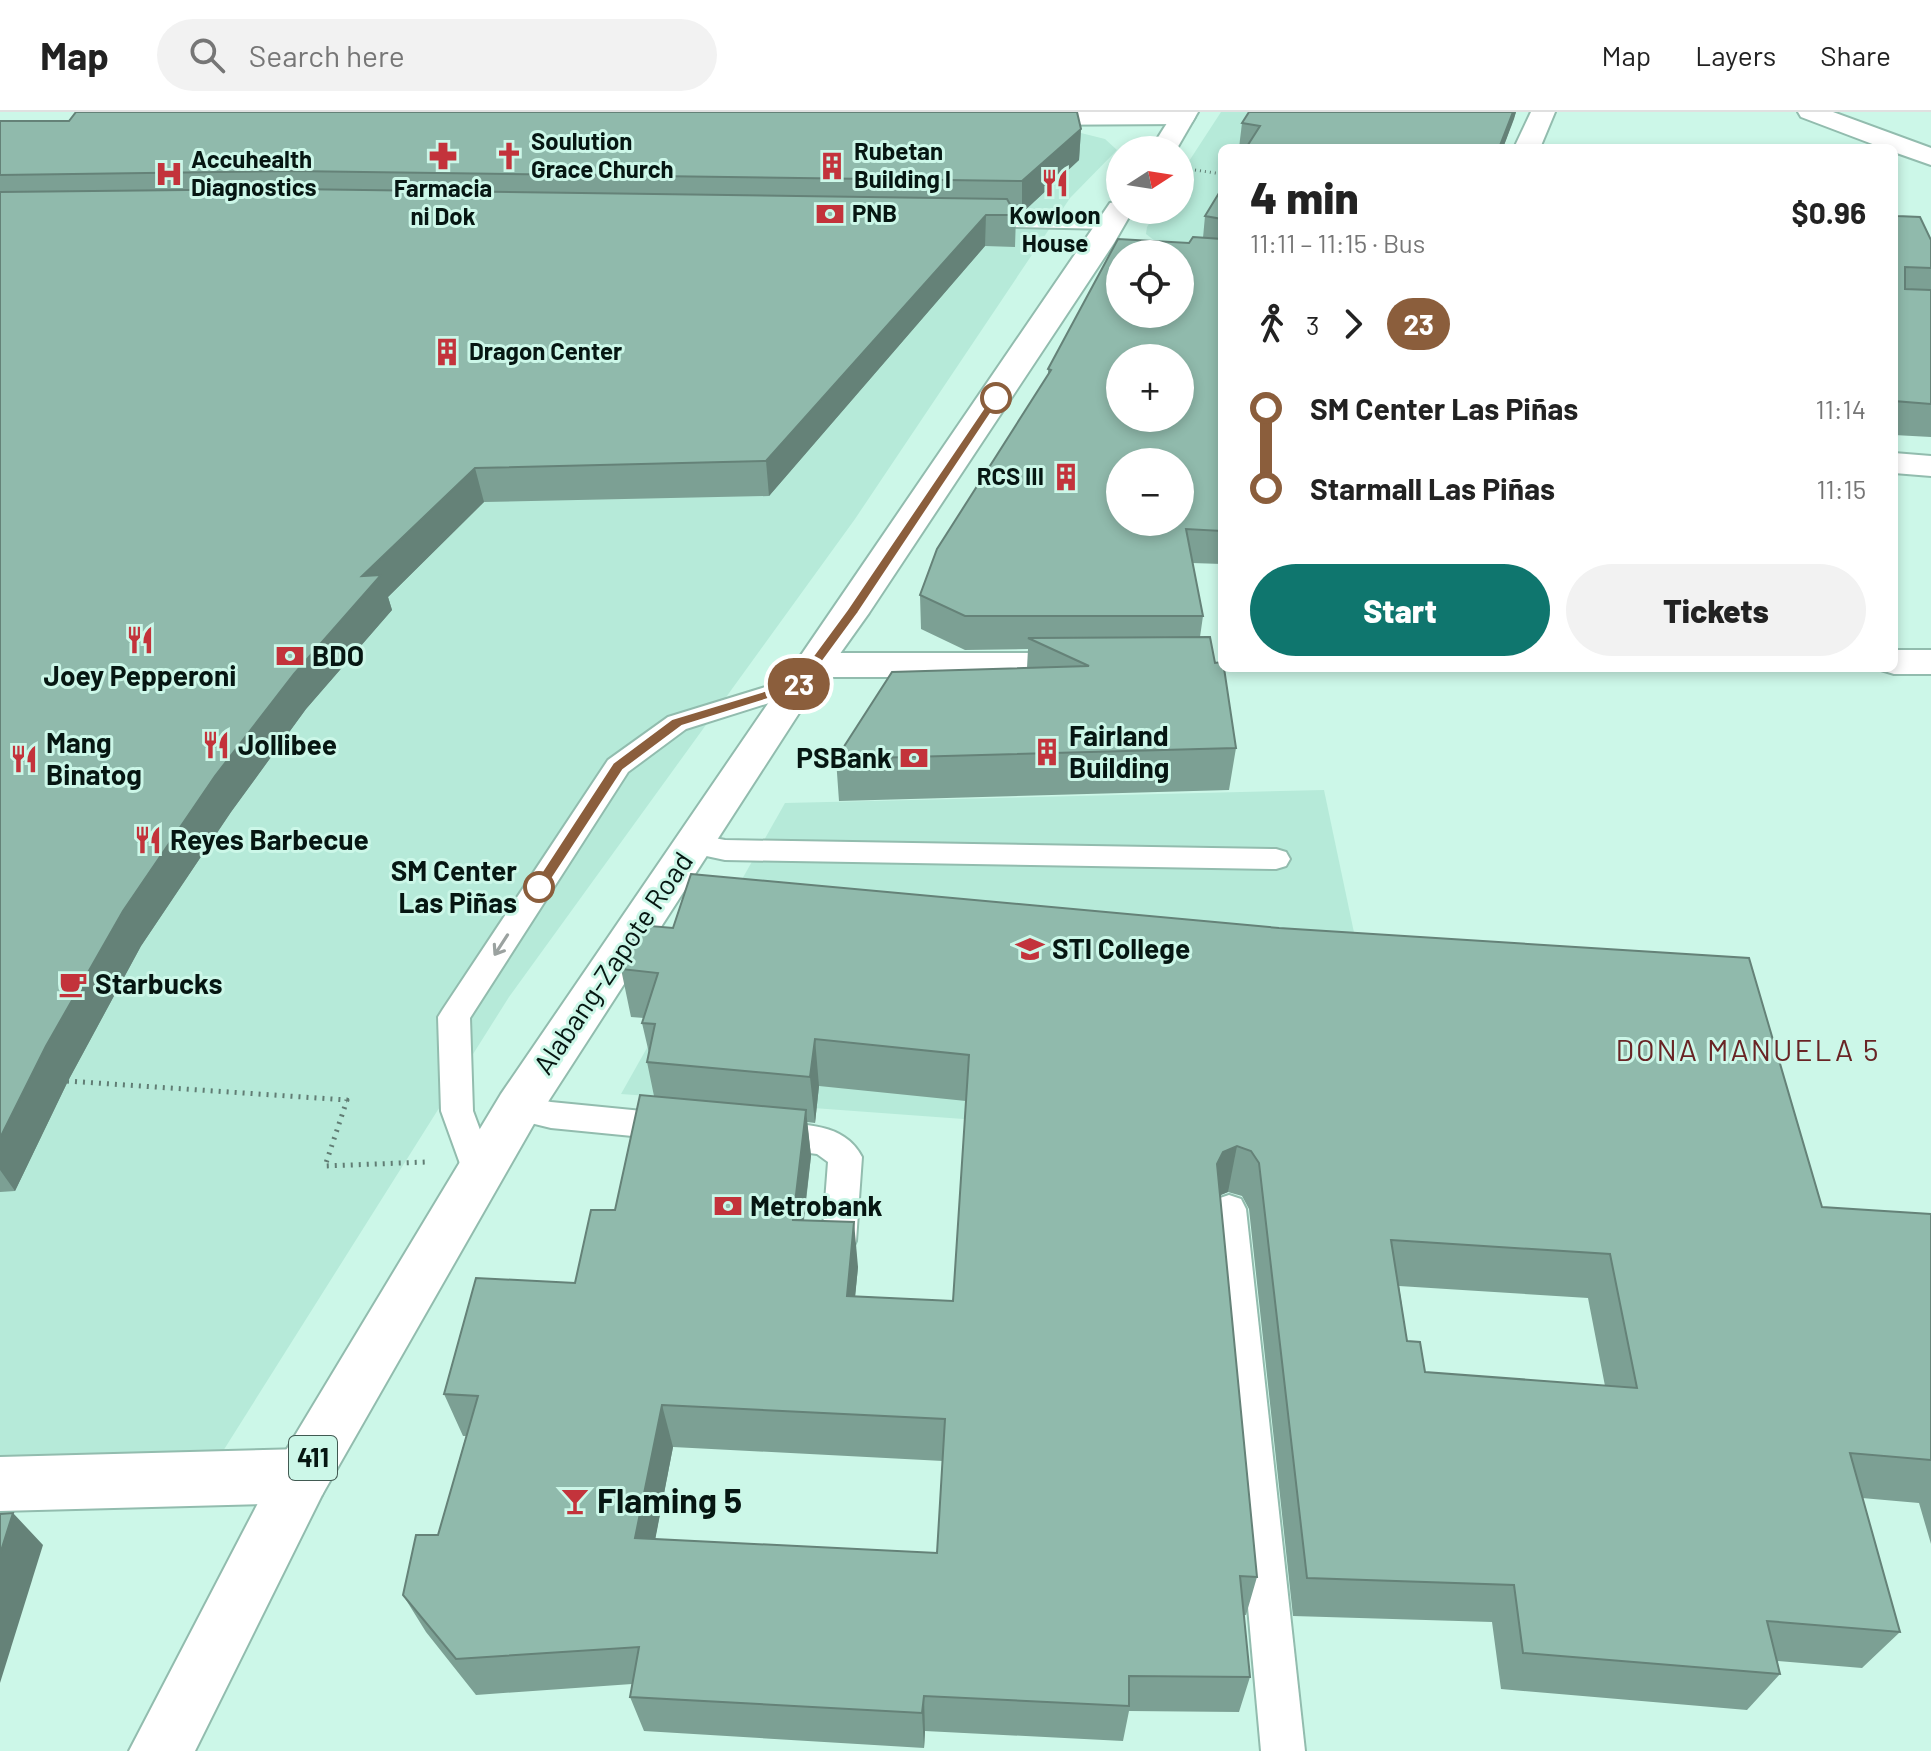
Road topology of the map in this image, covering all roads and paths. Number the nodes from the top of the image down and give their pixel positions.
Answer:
1 (1543, 112) edge
2 (1812, 112) edge
3 (1185, 114) edge
4 (992, 118) edge
5 (1172, 136) edge
6 (1529, 144) edge
7 (1897, 144) edge
8 (1898, 145) edge
9 (1931, 157) edge
10 (1194, 169) edge
11 (1218, 173) edge
12 (954, 221) edge
13 (1114, 231) edge
14 (1898, 463) edge
15 (1931, 466) edge
16 (1898, 662) edge
17 (1931, 662) edge
18 (1126, 665) edge
19 (806, 675) junction
20 (693, 844) junction
21 (1276, 859) dead end
22 (67, 1081) dead end
23 (518, 1108) junction
24 (479, 1173) junction
25 (1229, 1209) dead end
26 (839, 1241) edge
27 (302, 1476) junction
28 (0, 1484) edge
29 (161, 1751) edge
30 (1283, 1751) edge

1 - 6 main road
2 - 7 main road
3 - 4 main road
3 - 5 main road
8 - 9 main road
10 - 11 path
12 - 13 lane
13 - 19 main road, Alabang-Zapote Road / 411
14 - 15 main road
16 - 17 main road
18 - 19 main road
19 - 20 main road, Alabang-Zapote Road / 411
19 -> 24 lane
20 - 21 lane
20 - 23 main road, Alabang-Zapote Road / 411
22 - 24 path
23 - 24 main road, Alabang-Zapote Road / 411
23 - 26 lane
24 - 27 main road, Alabang-Zapote Road / 411
25 - 30 lane
27 - 28 main road
27 - 29 main road, Alabang-Zapote Road / 411

